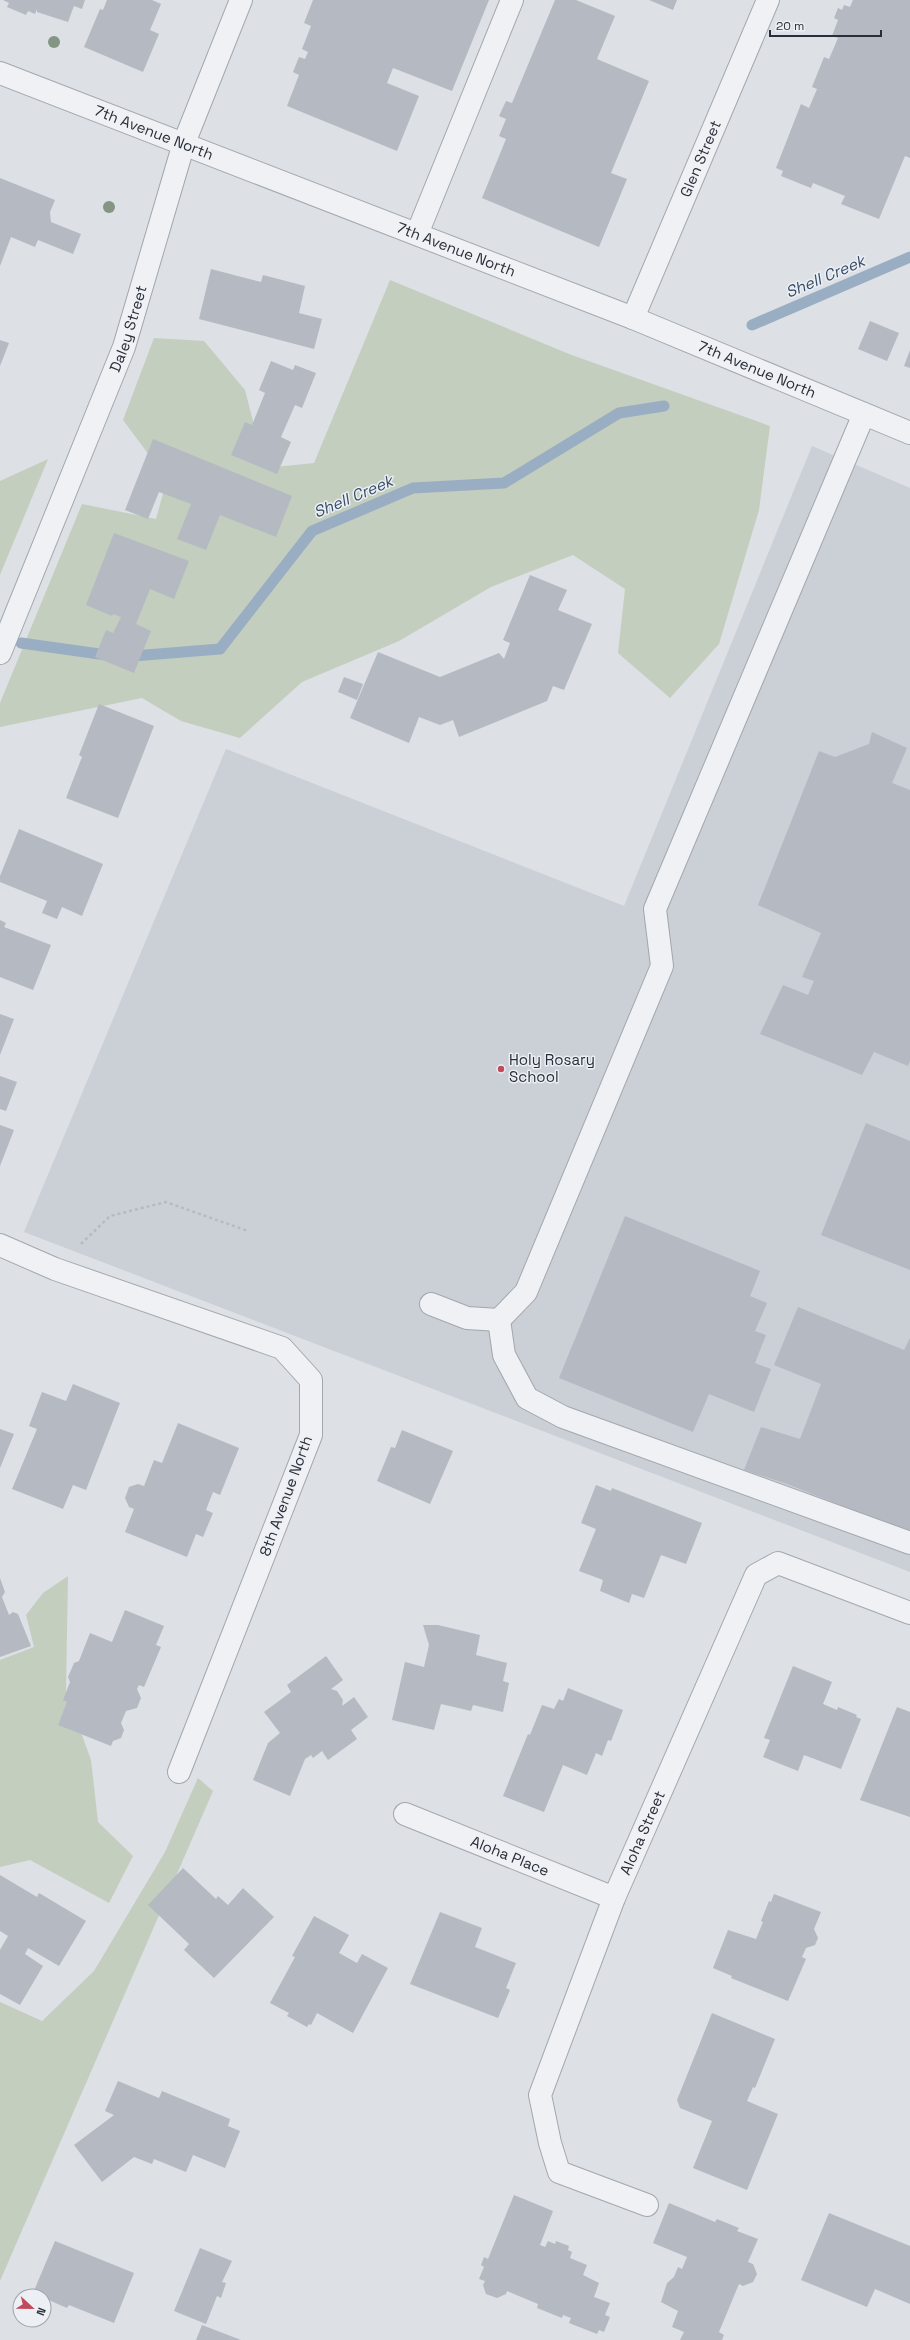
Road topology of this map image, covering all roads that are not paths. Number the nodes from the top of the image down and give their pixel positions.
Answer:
1 (241, 0) edge
2 (512, 0) edge
3 (768, 0) edge
4 (0, 73) edge
5 (184, 143) junction
6 (417, 234) junction
7 (633, 318) junction
8 (864, 414) junction
9 (910, 433) edge
10 (0, 653) edge
11 (0, 1245) edge
12 (431, 1304) dead end
13 (499, 1320) junction
14 (910, 1543) edge
15 (910, 1613) edge
16 (179, 1772) dead end
17 (405, 1814) dead end
18 (614, 1898) junction
19 (647, 2205) dead end

1 - 5 street, Daley Street
2 - 6 street
3 - 7 street, Glen Street
4 - 5 street, 7th Avenue North
5 - 6 street, 7th Avenue North
5 - 10 street, Daley Street
6 - 7 street, 7th Avenue North
7 - 8 street, 7th Avenue North
8 - 9 street, 7th Avenue North
8 - 13 street
11 - 16 street, 8th Avenue North
12 - 13 street
13 - 14 street
15 - 18 street, Aloha Street
17 - 18 street, Aloha Place
18 - 19 street, Aloha Street

